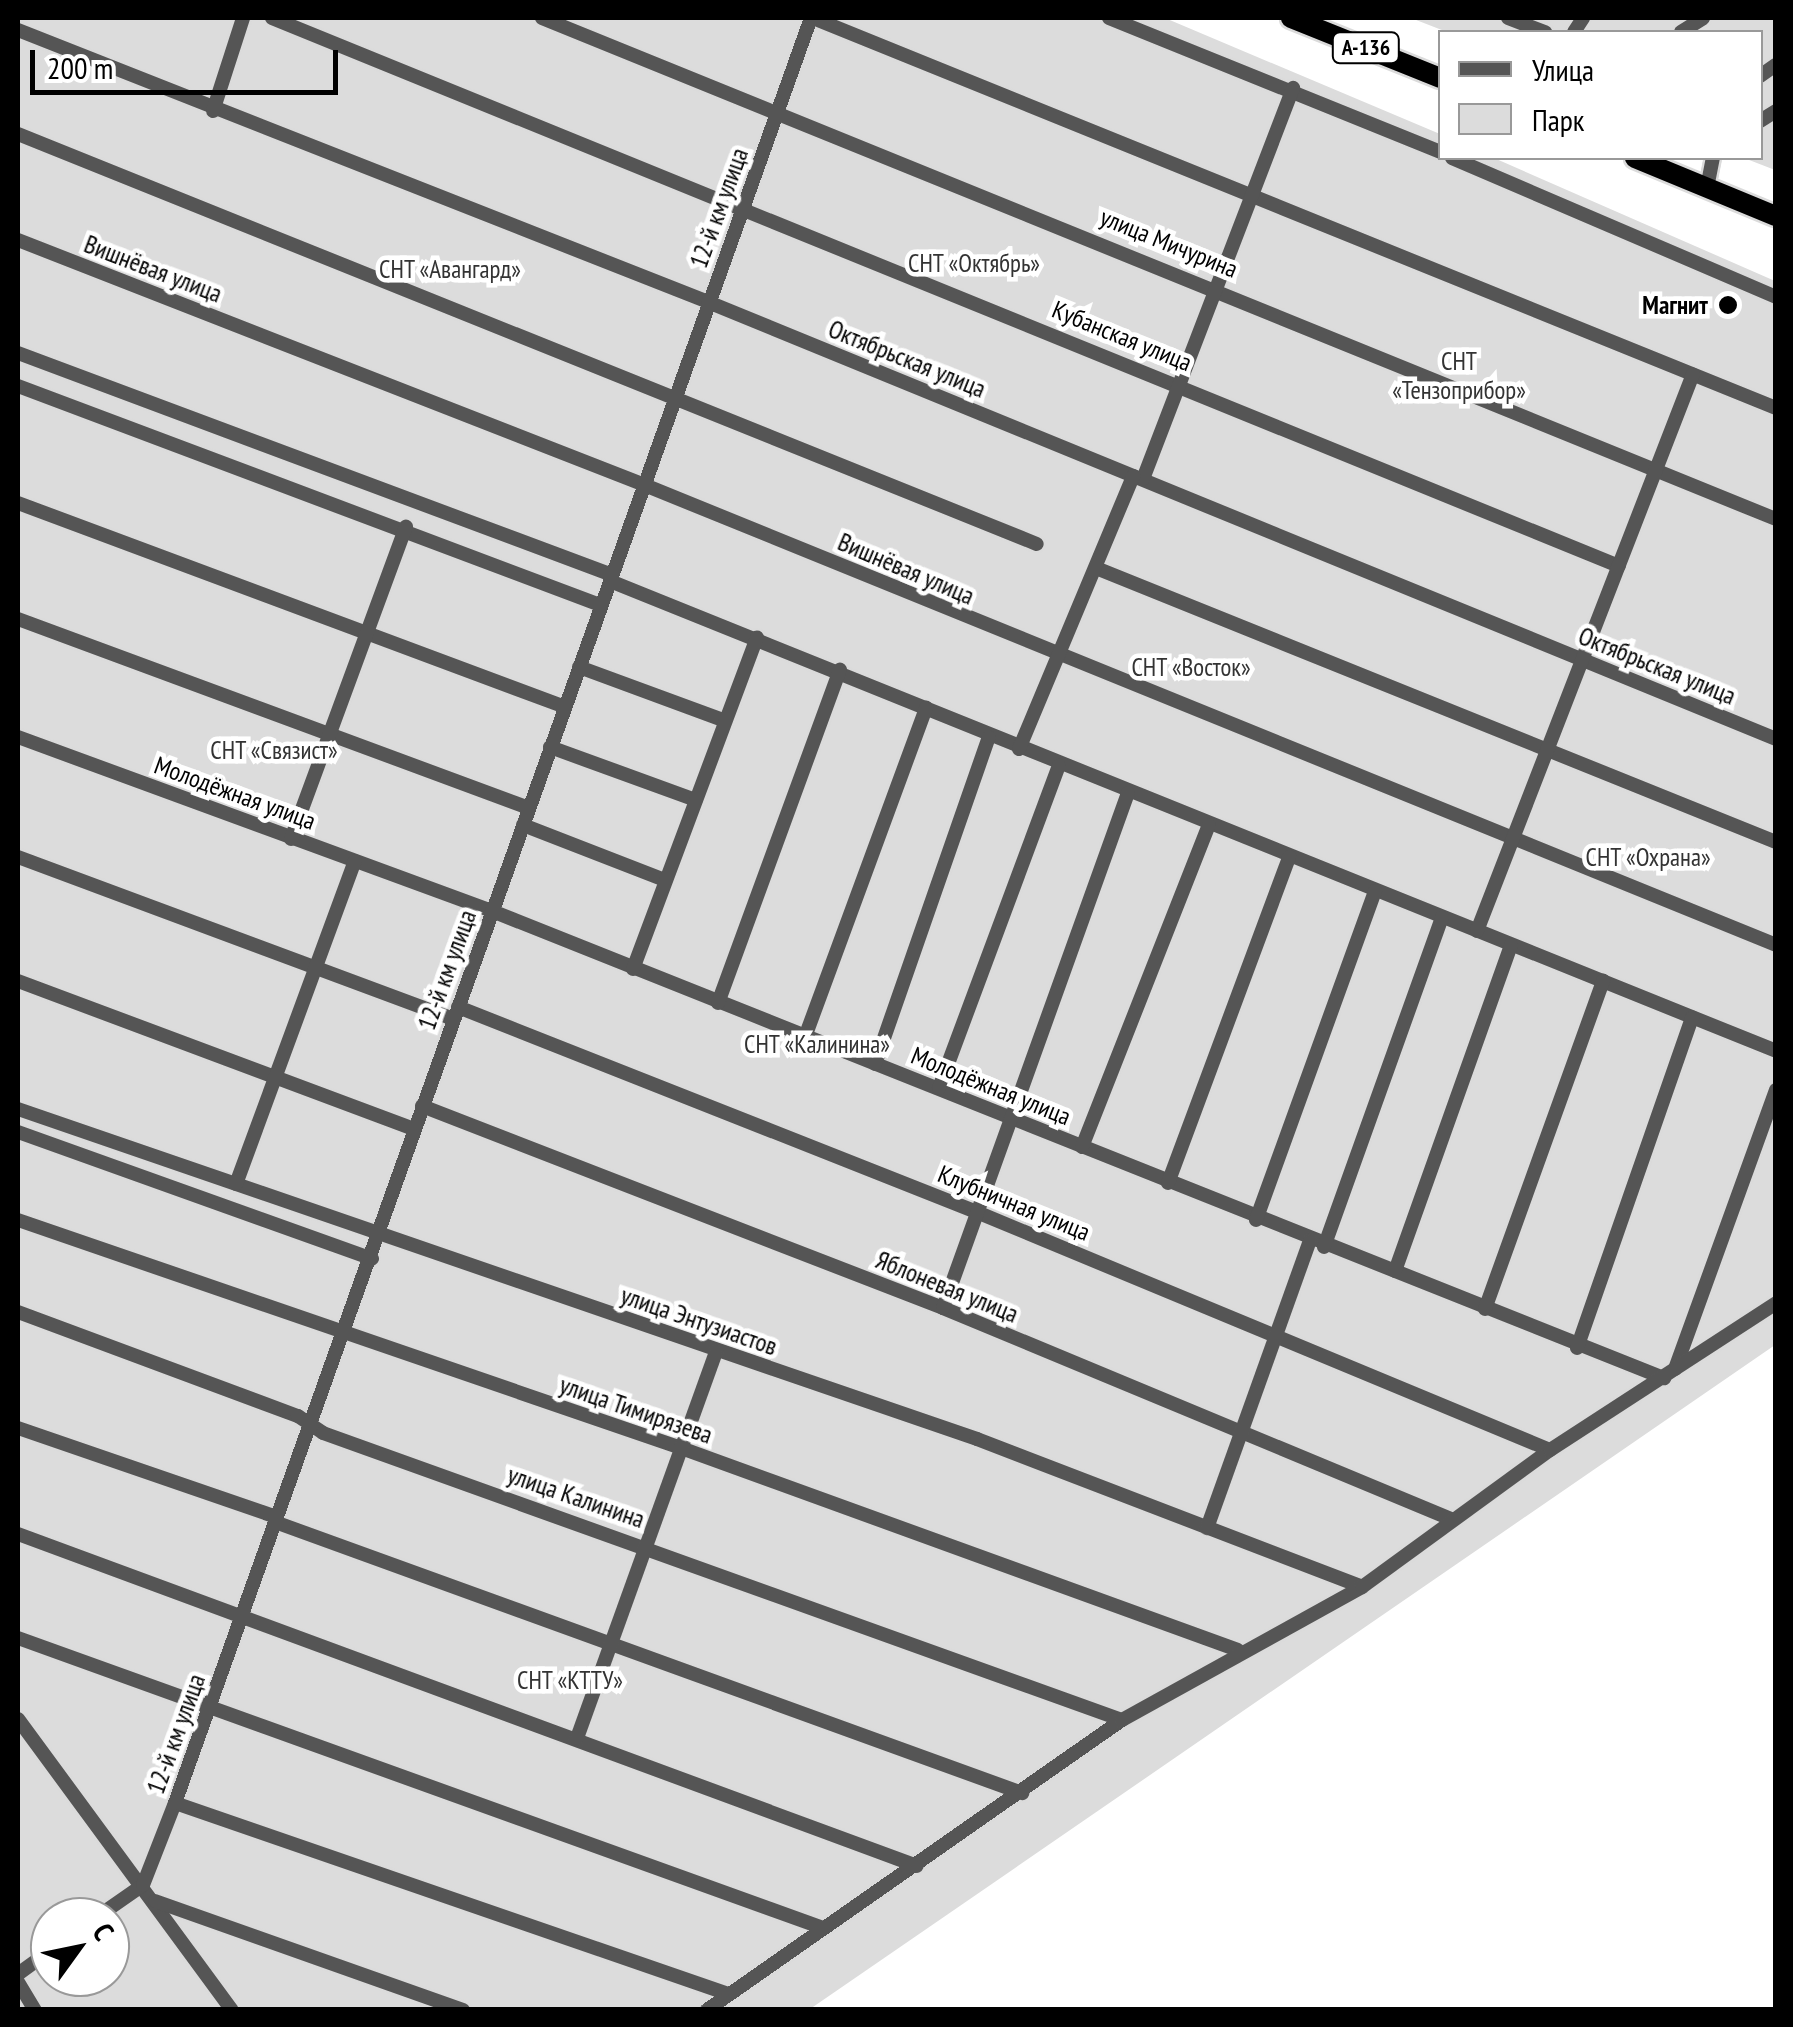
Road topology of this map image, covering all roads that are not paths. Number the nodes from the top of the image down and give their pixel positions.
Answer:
1 (244, 18) edge
2 (272, 18) edge
3 (542, 18) edge
4 (812, 18) edge
5 (1109, 18) edge
6 (1291, 18) edge
7 (1324, 18) edge
8 (1508, 18) edge
9 (18, 30) edge
10 (1540, 30) edge
11 (1438, 64) edge
12 (1438, 77) edge
13 (1294, 88) junction
14 (778, 110) junction
15 (213, 111) junction
16 (18, 134) edge
17 (1438, 151) edge
18 (1457, 160) edge
19 (1645, 160) edge
20 (1673, 160) edge
21 (1709, 173) edge
22 (1255, 194) junction
23 (1776, 202) edge
24 (744, 206) junction
25 (1776, 216) edge
26 (18, 240) edge
27 (1220, 288) junction
28 (1776, 296) edge
29 (708, 302) junction
30 (18, 353) edge
31 (1692, 374) junction
32 (1180, 384) junction
33 (18, 386) edge
34 (674, 394) junction
35 (1776, 408) edge
36 (1654, 470) junction
37 (1138, 478) junction
38 (648, 486) junction
39 (18, 502) edge
40 (1776, 519) edge
41 (406, 528) junction
42 (1036, 544) dead end
43 (1619, 566) junction
44 (1096, 568) junction
45 (611, 578) junction
46 (600, 605) junction
47 (18, 619) edge
48 (368, 633) junction
49 (757, 637) junction
50 (1060, 656) junction
51 (1584, 660) junction
52 (578, 667) junction
53 (840, 670) junction
54 (565, 708) junction
55 (926, 708) junction
56 (723, 720) junction
57 (328, 733) junction
58 (990, 736) junction
59 (18, 737) edge
60 (1776, 739) edge
61 (550, 747) junction
62 (1020, 749) junction
63 (1552, 750) junction
64 (1059, 766) junction
65 (1128, 793) junction
66 (696, 800) junction
67 (528, 808) junction
68 (523, 824) junction
69 (1209, 825) junction
70 (291, 838) junction
71 (1516, 841) junction
72 (1776, 842) edge
73 (1290, 856) junction
74 (18, 858) edge
75 (355, 861) junction
76 (666, 880) junction
77 (1375, 891) junction
78 (492, 911) junction
79 (1442, 918) junction
80 (1476, 931) junction
81 (1511, 945) junction
82 (1776, 945) edge
83 (316, 967) junction
84 (633, 969) junction
85 (18, 981) edge
86 (1603, 981) junction
87 (718, 1003) junction
88 (456, 1013) junction
89 (1692, 1017) junction
90 (805, 1037) junction
91 (1776, 1051) edge
92 (875, 1064) junction
93 (273, 1072) junction
94 (939, 1088) junction
95 (1776, 1090) edge
96 (422, 1106) junction
97 (18, 1109) edge
98 (1013, 1118) junction
99 (414, 1129) junction
100 (18, 1132) edge
101 (1082, 1148) junction
102 (236, 1184) junction
103 (1168, 1184) junction
104 (979, 1213) junction
105 (18, 1220) edge
106 (1256, 1220) junction
107 (382, 1234) junction
108 (1317, 1244) junction
109 (372, 1260) junction
110 (1396, 1271) junction
111 (1776, 1304) edge
112 (942, 1308) junction
113 (1485, 1310) junction
114 (18, 1312) edge
115 (1275, 1334) junction
116 (343, 1337) junction
117 (1577, 1348) junction
118 (716, 1352) junction
119 (1669, 1374) junction
120 (310, 1425) junction
121 (18, 1428) edge
122 (1238, 1430) junction
123 (680, 1448) junction
124 (1550, 1450) junction
125 (275, 1519) junction
126 (1451, 1519) junction
127 (1207, 1528) junction
128 (18, 1534) edge
129 (642, 1544) junction
130 (1362, 1587) junction
131 (243, 1615) junction
132 (18, 1638) edge
133 (611, 1641) junction
134 (1238, 1650) junction
135 (210, 1707) junction
136 (18, 1720) edge
137 (1122, 1720) junction
138 (577, 1738) junction
139 (1022, 1792) junction
140 (175, 1803) junction
141 (917, 1866) junction
142 (144, 1885) junction
143 (126, 1897) edge
144 (155, 1901) junction
145 (824, 1928) junction
146 (18, 1982) edge
147 (728, 1994) junction
148 (35, 2010) edge
149 (232, 2010) edge
150 (463, 2010) edge
151 (707, 2010) edge

1 - 15 street
2 - 24 street, Кубанская улица
3 - 14 street, улица Мичурина
4 - 14 street, 12-й км улица
4 - 22 street
5 - 13 street
6 - 12 highway, А-136
7 - 11 highway, А-136
8 - 10 street
9 - 15 street, Октябрьская улица
13 - 17 street
13 - 22 street
14 - 24 street, 12-й км улица
14 - 27 street, улица Мичурина
15 - 29 street, Октябрьская улица
16 - 34 street
18 - 28 street
19 - 21 highway
20 - 21 highway
21 - 23 highway
21 - 25 highway
22 - 27 street
22 - 31 street
24 - 29 street, 12-й км улица
24 - 32 street, Кубанская улица
26 - 38 street, Вишнёвая улица
27 - 32 street
27 - 36 street, улица Мичурина
29 - 34 street, 12-й км улица
29 - 37 street, Октябрьская улица
30 - 45 street
31 - 35 street
31 - 36 street
32 - 37 street
32 - 43 street, Кубанская улица
33 - 41 street
34 - 38 street, 12-й км улица
34 - 42 street
36 - 40 street, улица Мичурина
36 - 43 street
37 - 44 street
37 - 51 street, Октябрьская улица
38 - 45 street, 12-й км улица
38 - 50 street, Вишнёвая улица
39 - 48 street
41 - 46 street
41 - 48 street
43 - 51 street
44 - 50 street
44 - 63 street
45 - 46 street, 12-й км улица
45 - 49 street
46 - 52 street, 12-й км улица
47 - 57 street
48 - 54 street
48 - 57 street
49 - 53 street
49 - 56 street
50 - 62 street
50 - 71 street, Вишнёвая улица
51 - 60 street, Октябрьская улица
51 - 63 street
52 - 54 street, 12-й км улица
52 - 56 street
53 - 55 street
53 - 87 street
54 - 61 street, 12-й км улица
55 - 58 street
55 - 90 street
56 - 66 street
57 - 67 street
57 - 70 street
58 - 62 street
58 - 92 street
59 - 70 street, Молодёжная улица
61 - 66 street
61 - 67 street, 12-й км улица
62 - 64 street
63 - 71 street
63 - 72 street
64 - 65 street
64 - 94 street
65 - 69 street
65 - 98 street
66 - 76 street
67 - 68 street, 12-й км улица
68 - 76 street
68 - 78 street, 12-й км улица
69 - 73 street
69 - 101 street
70 - 75 street, Молодёжная улица
71 - 80 street
71 - 82 street, Вишнёвая улица
73 - 77 street
73 - 103 street
74 - 83 street, Клубничная улица
75 - 78 street, Молодёжная улица
75 - 83 street
76 - 84 street
77 - 79 street
77 - 106 street
78 - 84 street, Молодёжная улица
78 - 88 street, 12-й км улица
79 - 80 street
79 - 108 street
80 - 81 street
81 - 86 street
81 - 110 street
83 - 88 street, Клубничная улица
83 - 93 street
84 - 87 street, Молодёжная улица
85 - 93 street
86 - 89 street
86 - 113 street
87 - 90 street, Молодёжная улица
88 - 96 street, 12-й км улица
88 - 104 street, Клубничная улица
89 - 91 street
89 - 117 street
90 - 92 street, Молодёжная улица
92 - 94 street, Молодёжная улица
93 - 99 street
93 - 102 street
94 - 98 street, Молодёжная улица
95 - 119 street
96 - 99 street, 12-й км улица
96 - 112 street, Яблоневая улица
97 - 102 street, улица Энтузиастов
98 - 101 street, Молодёжная улица
98 - 104 street
99 - 107 street, 12-й км улица
100 - 109 street
101 - 103 street, Молодёжная улица
102 - 107 street, улица Энтузиастов
103 - 106 street, Молодёжная улица
104 - 112 street
104 - 115 street, Клубничная улица
105 - 116 street, улица Тимирязева
106 - 108 street, Молодёжная улица
107 - 109 street, 12-й км улица
107 - 118 street, улица Энтузиастов
108 - 110 street, Молодёжная улица
108 - 115 street
109 - 116 street, 12-й км улица
110 - 113 street, Молодёжная улица
111 - 119 street
112 - 122 street, Яблоневая улица
113 - 117 street, Молодёжная улица
114 - 120 street, улица Калинина
115 - 122 street
115 - 124 street, Клубничная улица
116 - 120 street, 12-й км улица
116 - 123 street, улица Тимирязева
117 - 119 street, Молодёжная улица
118 - 123 street
118 - 127 street, улица Энтузиастов
119 - 124 street
120 - 125 street, 12-й км улица
120 - 129 street, улица Калинина
121 - 125 street
122 - 126 street, Яблоневая улица
122 - 127 street
123 - 129 street
123 - 134 street, улица Тимирязева
124 - 126 street
125 - 131 street, 12-й км улица
125 - 133 street
126 - 130 street
127 - 130 street, улица Энтузиастов
128 - 131 street
129 - 133 street
129 - 137 street, улица Калинина
130 - 134 street
131 - 135 street, 12-й км улица
131 - 138 street
132 - 135 street
133 - 138 street
133 - 139 street
134 - 137 street
135 - 140 street, 12-й км улица
135 - 145 street
136 - 142 street
137 - 139 street
138 - 141 street
139 - 141 street
140 - 142 street, 12-й км улица
140 - 147 street
141 - 145 street
142 - 143 street
142 - 144 street
144 - 149 street
144 - 150 street
145 - 147 street
146 - 148 street
147 - 151 street

